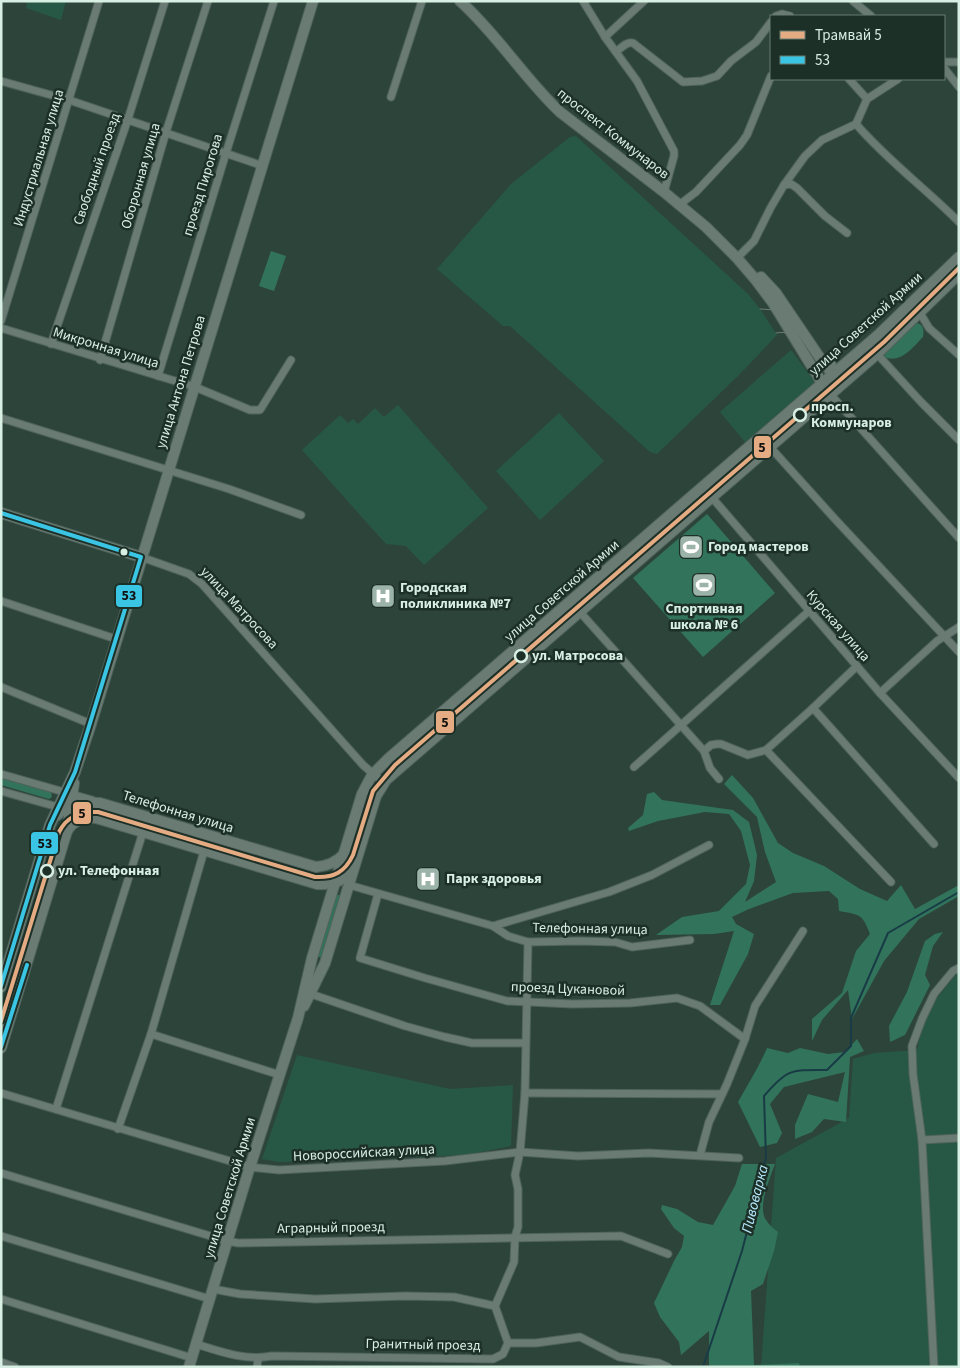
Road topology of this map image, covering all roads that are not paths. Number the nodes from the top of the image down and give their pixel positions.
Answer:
1 (99, 1) edge
2 (165, 1) edge
3 (208, 1) edge
4 (274, 1) edge
5 (313, 1) edge
6 (422, 1) edge
7 (460, 1) edge
8 (583, 1) edge
9 (644, 1) edge
10 (853, 1) edge
11 (870, 15) edge
12 (770, 23) edge
13 (605, 37) junction
14 (616, 52) junction
15 (945, 62) edge
16 (959, 62) edge
17 (945, 69) edge
18 (770, 78) edge
19 (850, 80) edge
20 (896, 80) edge
21 (1, 81) edge
22 (959, 87) edge
23 (391, 97) dead end
24 (867, 99) junction
25 (69, 100) junction
26 (128, 119) junction
27 (856, 124) junction
28 (166, 132) junction
29 (226, 153) junction
30 (263, 166) junction
31 (784, 185) junction
32 (664, 192) junction
33 (679, 205) junction
34 (959, 222) edge
35 (847, 233) dead end
36 (959, 257) edge
37 (737, 258) junction
38 (959, 274) edge
39 (911, 304) junction
40 (920, 313) junction
41 (1, 321) edge
42 (1, 328) edge
43 (51, 344) junction
44 (868, 344) junction
45 (877, 354) junction
46 (959, 355) edge
47 (100, 360) junction
48 (292, 360) dead end
49 (825, 362) junction
50 (847, 362) junction
51 (833, 374) junction
52 (158, 376) junction
53 (822, 384) junction
54 (194, 387) junction
55 (831, 395) junction
56 (1, 418) edge
57 (761, 437) junction
58 (959, 440) edge
59 (770, 448) junction
60 (168, 470) junction
61 (703, 487) junction
62 (712, 498) junction
63 (1, 513) edge
64 (301, 515) dead end
65 (959, 538) edge
66 (141, 557) junction
67 (1, 600) edge
68 (571, 602) junction
69 (810, 611) junction
70 (580, 612) junction
71 (959, 627) edge
72 (945, 636) junction
73 (116, 639) junction
74 (959, 652) edge
75 (857, 666) junction
76 (487, 674) junction
77 (496, 684) junction
78 (1, 687) edge
79 (880, 693) junction
80 (813, 708) junction
81 (91, 724) junction
82 (680, 725) junction
83 (766, 750) junction
84 (704, 751) junction
85 (634, 767) dead end
86 (1, 774) edge
87 (372, 775) junction
88 (959, 778) edge
89 (719, 780) dead end
90 (384, 783) junction
91 (1, 790) edge
92 (69, 793) junction
93 (100, 803) junction
94 (65, 808) junction
95 (96, 818) junction
96 (67, 831) junction
97 (143, 832) junction
98 (934, 844) dead end
99 (709, 845) dead end
100 (204, 851) junction
101 (344, 853) junction
102 (324, 866) junction
103 (342, 880) junction
104 (892, 882) dead end
105 (378, 894) junction
106 (493, 926) junction
107 (803, 931) dead end
108 (690, 940) dead end
109 (528, 942) junction
110 (959, 968) edge
111 (1, 987) edge
112 (311, 994) junction
113 (528, 1001) junction
114 (298, 1018) junction
115 (151, 1034) junction
116 (745, 1039) junction
117 (525, 1043) junction
118 (1, 1048) edge
119 (280, 1075) junction
120 (1, 1093) edge
121 (525, 1093) junction
122 (722, 1094) junction
123 (56, 1109) junction
124 (118, 1128) junction
125 (959, 1138) edge
126 (922, 1140) junction
127 (520, 1152) junction
128 (700, 1155) junction
129 (739, 1158) dead end
130 (250, 1167) junction
131 (1, 1174) edge
132 (1, 1236) edge
133 (515, 1237) junction
134 (227, 1241) junction
135 (668, 1254) dead end
136 (211, 1294) junction
137 (1, 1299) edge
138 (495, 1306) junction
139 (508, 1343) junction
140 (196, 1344) junction
141 (1, 1362) edge
142 (190, 1362) edge
143 (258, 1363) edge
144 (15, 1367) edge
145 (668, 1367) edge
146 (934, 1367) edge

1 - 25 street, Индустриальная улица
2 - 26 street, Свободный проезд
3 - 28 street, Оборонная улица
4 - 29 street, проезд Пирогова
5 - 30 main road, улица Антона Петрова
6 - 23 street
7 - 32 main road, проспект Коммунаров
8 - 13 street
9 - 13 street
10 - 11 street
12 - 14 street
13 - 14 street
14 - 32 street
15 - 16 street
17 - 22 street
18 - 33 street
19 - 24 street
20 - 24 street
21 - 25 street
24 - 27 street
25 - 26 street
25 - 41 street, Индустриальная улица
26 - 28 street
26 - 43 street, Свободный проезд
27 - 31 street
27 - 34 street
28 - 29 street
28 - 47 street, Оборонная улица
29 - 30 street
29 - 52 street, проезд Пирогова
30 - 54 main road, улица Антона Петрова
31 - 35 street
31 - 37 street
32 - 33 main road, проспект Коммунаров
33 - 37 main road, проспект Коммунаров
36 - 39 main road, улица Советской Армии
37 - 49 main road, проспект Коммунаров
37 - 53 main road, проспект Коммунаров
38 - 40 main road, улица Советской Армии
39 - 40 street
39 - 44 main road, улица Советской Армии
40 - 45 main road, улица Советской Армии
40 - 46 street
42 - 43 street, Микронная улица
43 - 47 street, Микронная улица
44 - 45 street
44 - 50 main road, улица Советской Армии
45 - 55 main road, улица Советской Армии
45 - 58 street
47 - 52 street, Микронная улица
48 - 54 street, Микронная улица
49 - 50 main road
49 - 51 main road, проспект Коммунаров
50 - 51 main road, улица Советской Армии
51 - 53 main road, улица Советской Армии
51 - 55 main road
52 - 54 street, Микронная улица
53 - 55 main road, проспект Коммунаров
53 - 57 main road, улица Советской Армии
54 - 60 main road, улица Антона Петрова
55 - 59 main road, улица Советской Армии
55 - 65 street
56 - 60 street
57 - 59 street
57 - 61 main road, улица Советской Армии
59 - 62 main road, улица Советской Армии
59 - 72 street
60 - 64 street
60 - 66 main road, улица Антона Петрова
61 - 62 street, Курская улица
61 - 68 main road, улица Советской Армии
62 - 69 street, Курская улица
62 - 70 main road, улица Советской Армии
63 - 66 main road, улица Матросова
66 - 73 main road, улица Антона Петрова
66 - 87 street, улица Матросова
67 - 73 street
68 - 70 street
68 - 76 main road, улица Советской Армии
69 - 75 street, Курская улица
69 - 82 street
70 - 77 main road, улица Советской Армии
70 - 82 street
71 - 72 street
72 - 74 street
72 - 79 street
73 - 81 main road, улица Антона Петрова
75 - 79 street, Курская улица
75 - 80 street
76 - 77 street
76 - 87 main road, улица Советской Армии
77 - 90 main road, улица Советской Армии
78 - 81 street
79 - 88 street, Курская улица
80 - 83 street
80 - 98 street
81 - 92 main road, улица Антона Петрова
82 - 84 street
82 - 85 street
83 - 84 street
83 - 104 street
84 - 89 street
86 - 92 street, Телефонная улица
87 - 90 street, улица Матросова
87 - 101 main road, улица Советской Армии
90 - 103 main road, улица Советской Армии
91 - 94 street, Телефонная улица
92 - 93 street, Телефонная улица
92 - 94 main road, улица Антона Петрова
93 - 94 main road
93 - 102 main road, Телефонная улица
94 - 95 street, Телефонная улица
94 - 96 main road, улица Антона Петрова
94 - 111 main road, улица Антона Петрова
95 - 96 main road
95 - 97 main road, Телефонная улица
96 - 118 main road, улица Антона Петрова
97 - 100 main road, Телефонная улица
97 - 123 street
99 - 106 street, Телефонная улица
100 - 103 main road, Телефонная улица
100 - 115 street
101 - 102 main road
101 - 103 main road, улица Советской Армии
102 - 103 main road, Телефонная улица
103 - 105 street, Телефонная улица
103 - 112 main road, улица Советской Армии
103 - 114 main road, улица Советской Армии
105 - 106 street, Телефонная улица
105 - 113 street, проезд Цукановой
106 - 109 street, Телефонная улица
107 - 116 street
108 - 109 street, Телефонная улица
109 - 113 street
110 - 126 street
112 - 114 main road, улица Советской Армии
112 - 117 street
113 - 116 street, проезд Цукановой
113 - 117 street
114 - 119 main road, улица Советской Армии
115 - 119 street
115 - 124 street
116 - 122 street
117 - 121 street
119 - 130 main road, улица Советской Армии
120 - 123 street, Новороссийская улица
121 - 122 street
121 - 127 street
122 - 128 street
123 - 124 street, Новороссийская улица
124 - 130 street, Новороссийская улица
125 - 126 street
126 - 146 street
127 - 128 street, Новороссийская улица
127 - 130 street, Новороссийская улица
127 - 133 street
128 - 129 street, Новороссийская улица
130 - 134 main road, улица Советской Армии
131 - 134 street, Аграрный проезд
132 - 136 street
133 - 134 street, Аграрный проезд
133 - 135 street, Аграрный проезд
133 - 138 street
134 - 136 main road, улица Советской Армии
136 - 138 street
136 - 140 main road, улица Советской Армии
137 - 142 street
138 - 139 street
139 - 143 street, Гранитный проезд
139 - 145 street
140 - 142 main road, улица Советской Армии
140 - 143 street, Гранитный проезд
141 - 144 street

